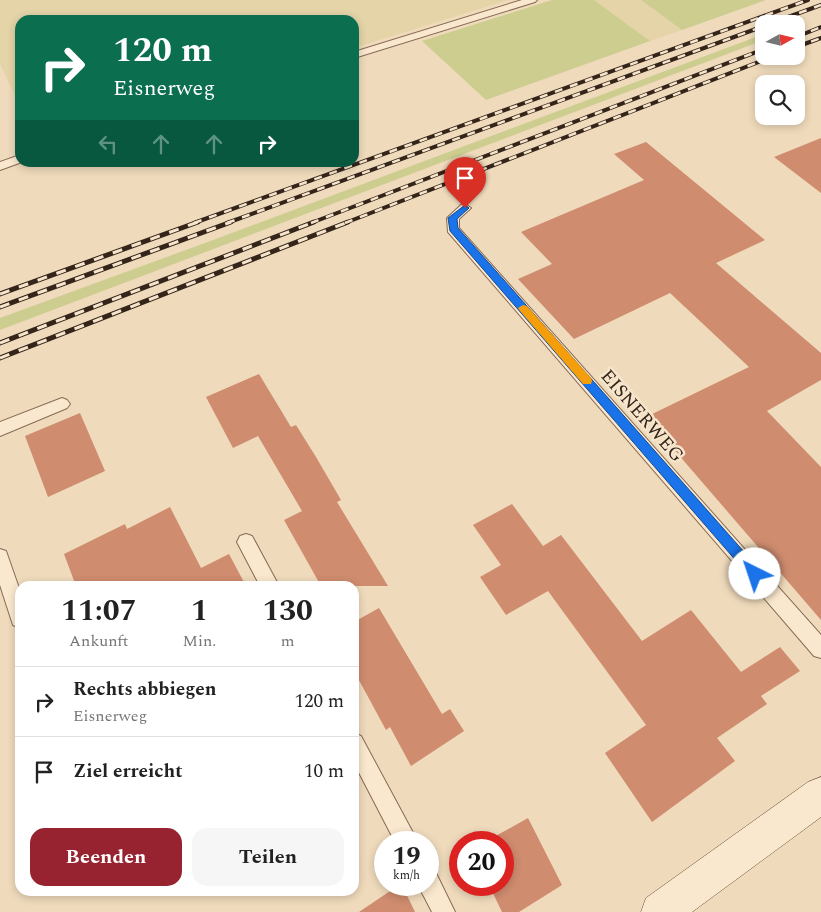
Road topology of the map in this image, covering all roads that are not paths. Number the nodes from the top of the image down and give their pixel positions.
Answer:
1 (532, 0) edge
2 (359, 53) edge
3 (15, 161) edge
4 (0, 166) edge
5 (465, 208) dead end
6 (62, 404) dead end
7 (0, 429) edge
8 (246, 542) dead end
9 (0, 557) edge
10 (267, 581) edge
11 (15, 604) edge
12 (821, 649) edge
13 (359, 752) edge
14 (821, 795) edge
15 (401, 831) edge
16 (436, 896) edge
17 (444, 912) edge
18 (660, 912) edge

1 - 2 lane
3 - 4 lane
5 - 12 lane, EISNERWEG
6 - 7 lane
8 - 10 lane
9 - 11 lane
13 - 15 lane
14 - 18 main road
16 - 17 lane

